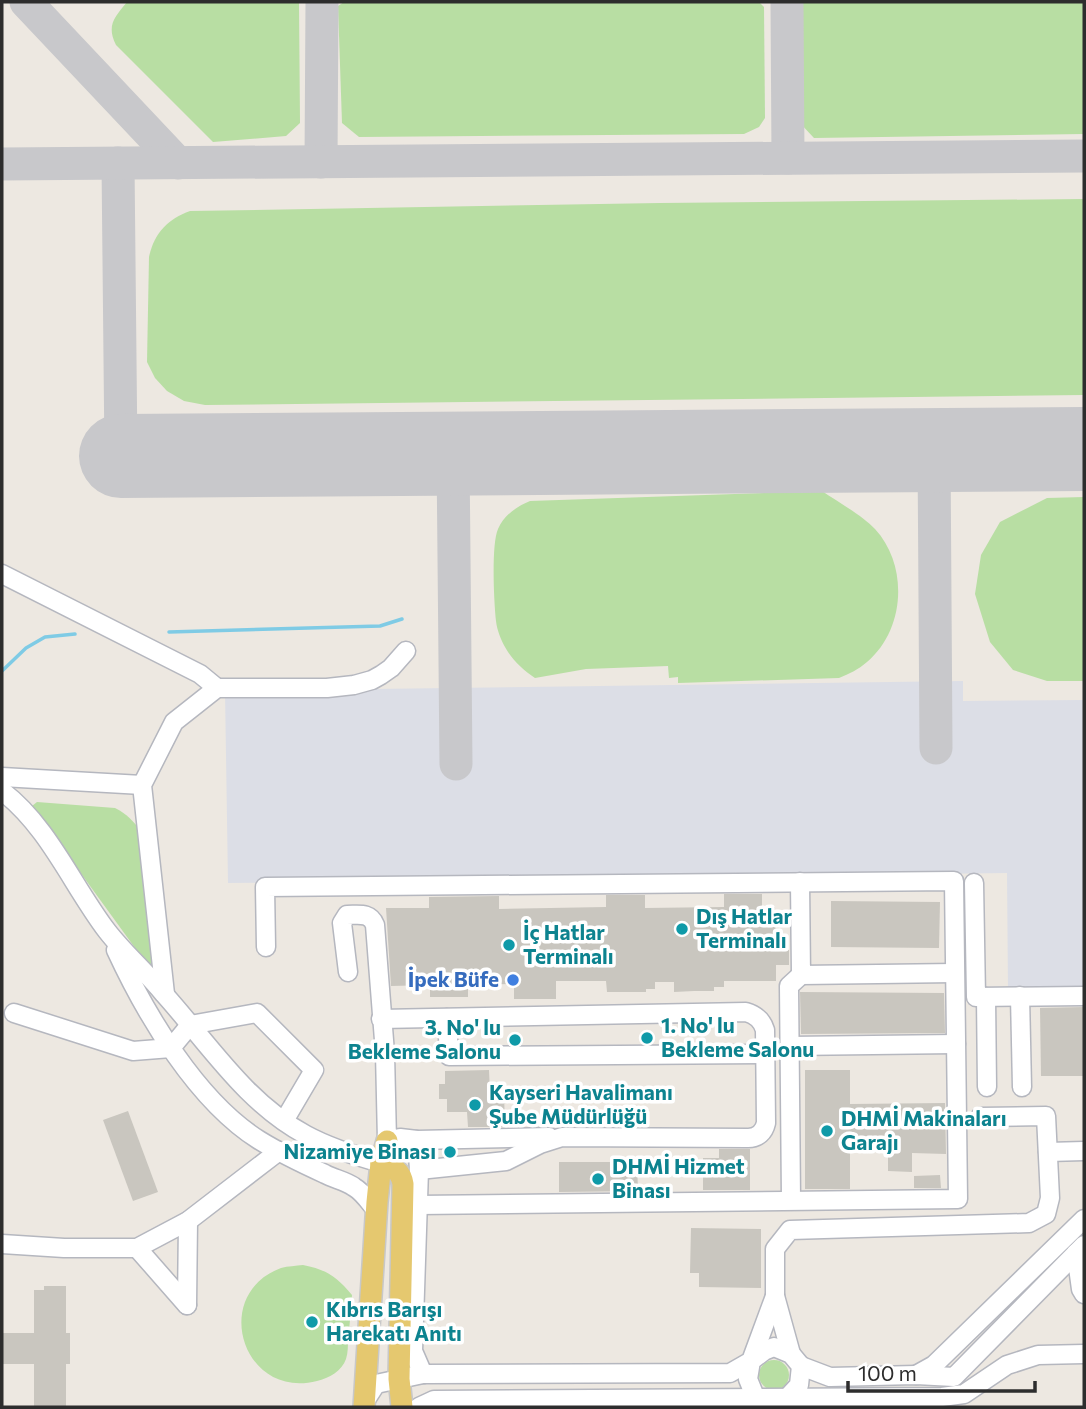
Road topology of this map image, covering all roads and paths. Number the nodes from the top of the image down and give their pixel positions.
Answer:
1 (2, 574) edge
2 (406, 651) dead end
3 (217, 688) junction
4 (2, 777) edge
5 (142, 785) junction
6 (2, 791) edge
7 (800, 882) junction
8 (974, 883) dead end
9 (107, 931) junction
10 (266, 947) dead end
11 (348, 972) dead end
12 (955, 973) junction
13 (802, 975) junction
14 (165, 994) junction
15 (1020, 996) junction
16 (1084, 996) edge
17 (986, 997) junction
18 (14, 1013) dead end
19 (447, 1018) junction
20 (381, 1019) junction
21 (191, 1025) junction
22 (956, 1044) junction
23 (790, 1046) junction
24 (171, 1048) junction
25 (766, 1054) junction
26 (986, 1087) dead end
27 (1022, 1087) dead end
28 (980, 1117) dead end
29 (284, 1121) junction
30 (562, 1137) junction
31 (416, 1140) junction
32 (387, 1141) junction
33 (279, 1151) junction
34 (1084, 1151) edge
35 (1048, 1152) junction
36 (381, 1163) junction
37 (419, 1170) junction
38 (791, 1200) junction
39 (418, 1205) junction
40 (376, 1210) junction
41 (1084, 1219) edge
42 (188, 1221) junction
43 (2, 1244) edge
44 (137, 1248) junction
45 (1080, 1249) edge
46 (1084, 1294) edge
47 (775, 1296) junction
48 (1084, 1354) edge
49 (796, 1360) junction
50 (751, 1361) junction
51 (424, 1374) junction
52 (916, 1375) junction
53 (398, 1379) junction
54 (757, 1399) junction
55 (786, 1399) junction
56 (364, 1404) edge
57 (402, 1407) edge
58 (419, 1407) edge

1 - 3 lane
2 - 3 lane
3 - 5 lane
4 - 5 lane
5 - 14 lane
6 - 9 lane
7 - 10 lane
7 - 12 lane
7 - 13 lane
8 - 17 lane
9 - 14 lane
9 - 24 lane
11 - 20 lane
12 - 13 lane
12 - 22 lane
13 - 23 lane
14 - 21 lane
15 - 16 lane
15 - 17 lane
15 - 27 lane
17 - 26 lane
18 - 24 lane
19 - 20 lane
19 - 25 lane
19 - 25 lane
20 - 32 lane
21 - 24 lane
21 - 29 lane
21 - 29 lane
22 - 23 lane
22 - 38 lane
23 - 38 lane
24 - 33 lane
25 - 30 lane
28 - 35 lane
29 - 36 lane
30 - 31 lane
30 - 37 lane
31 - 32 lane
31 - 37 lane
32 - 36 main road
33 - 40 lane
33 - 42 lane
34 - 35 lane
35 - 47 lane
36 - 40 main road
36 - 53 main road
37 - 39 lane
38 - 39 lane
39 - 51 lane
40 - 56 main road
41 - 52 lane
42 - 44 lane
42 - 44 lane
43 - 44 lane
45 - 46 lane
45 - 52 lane
47 - 49 lane
47 - 50 lane
48 - 55 lane
49 - 50 lane
49 - 52 lane
49 - 55 lane
50 - 51 lane
50 - 54 lane
51 - 53 lane
53 - 56 lane
53 - 57 main road
54 - 55 lane
54 - 58 lane

